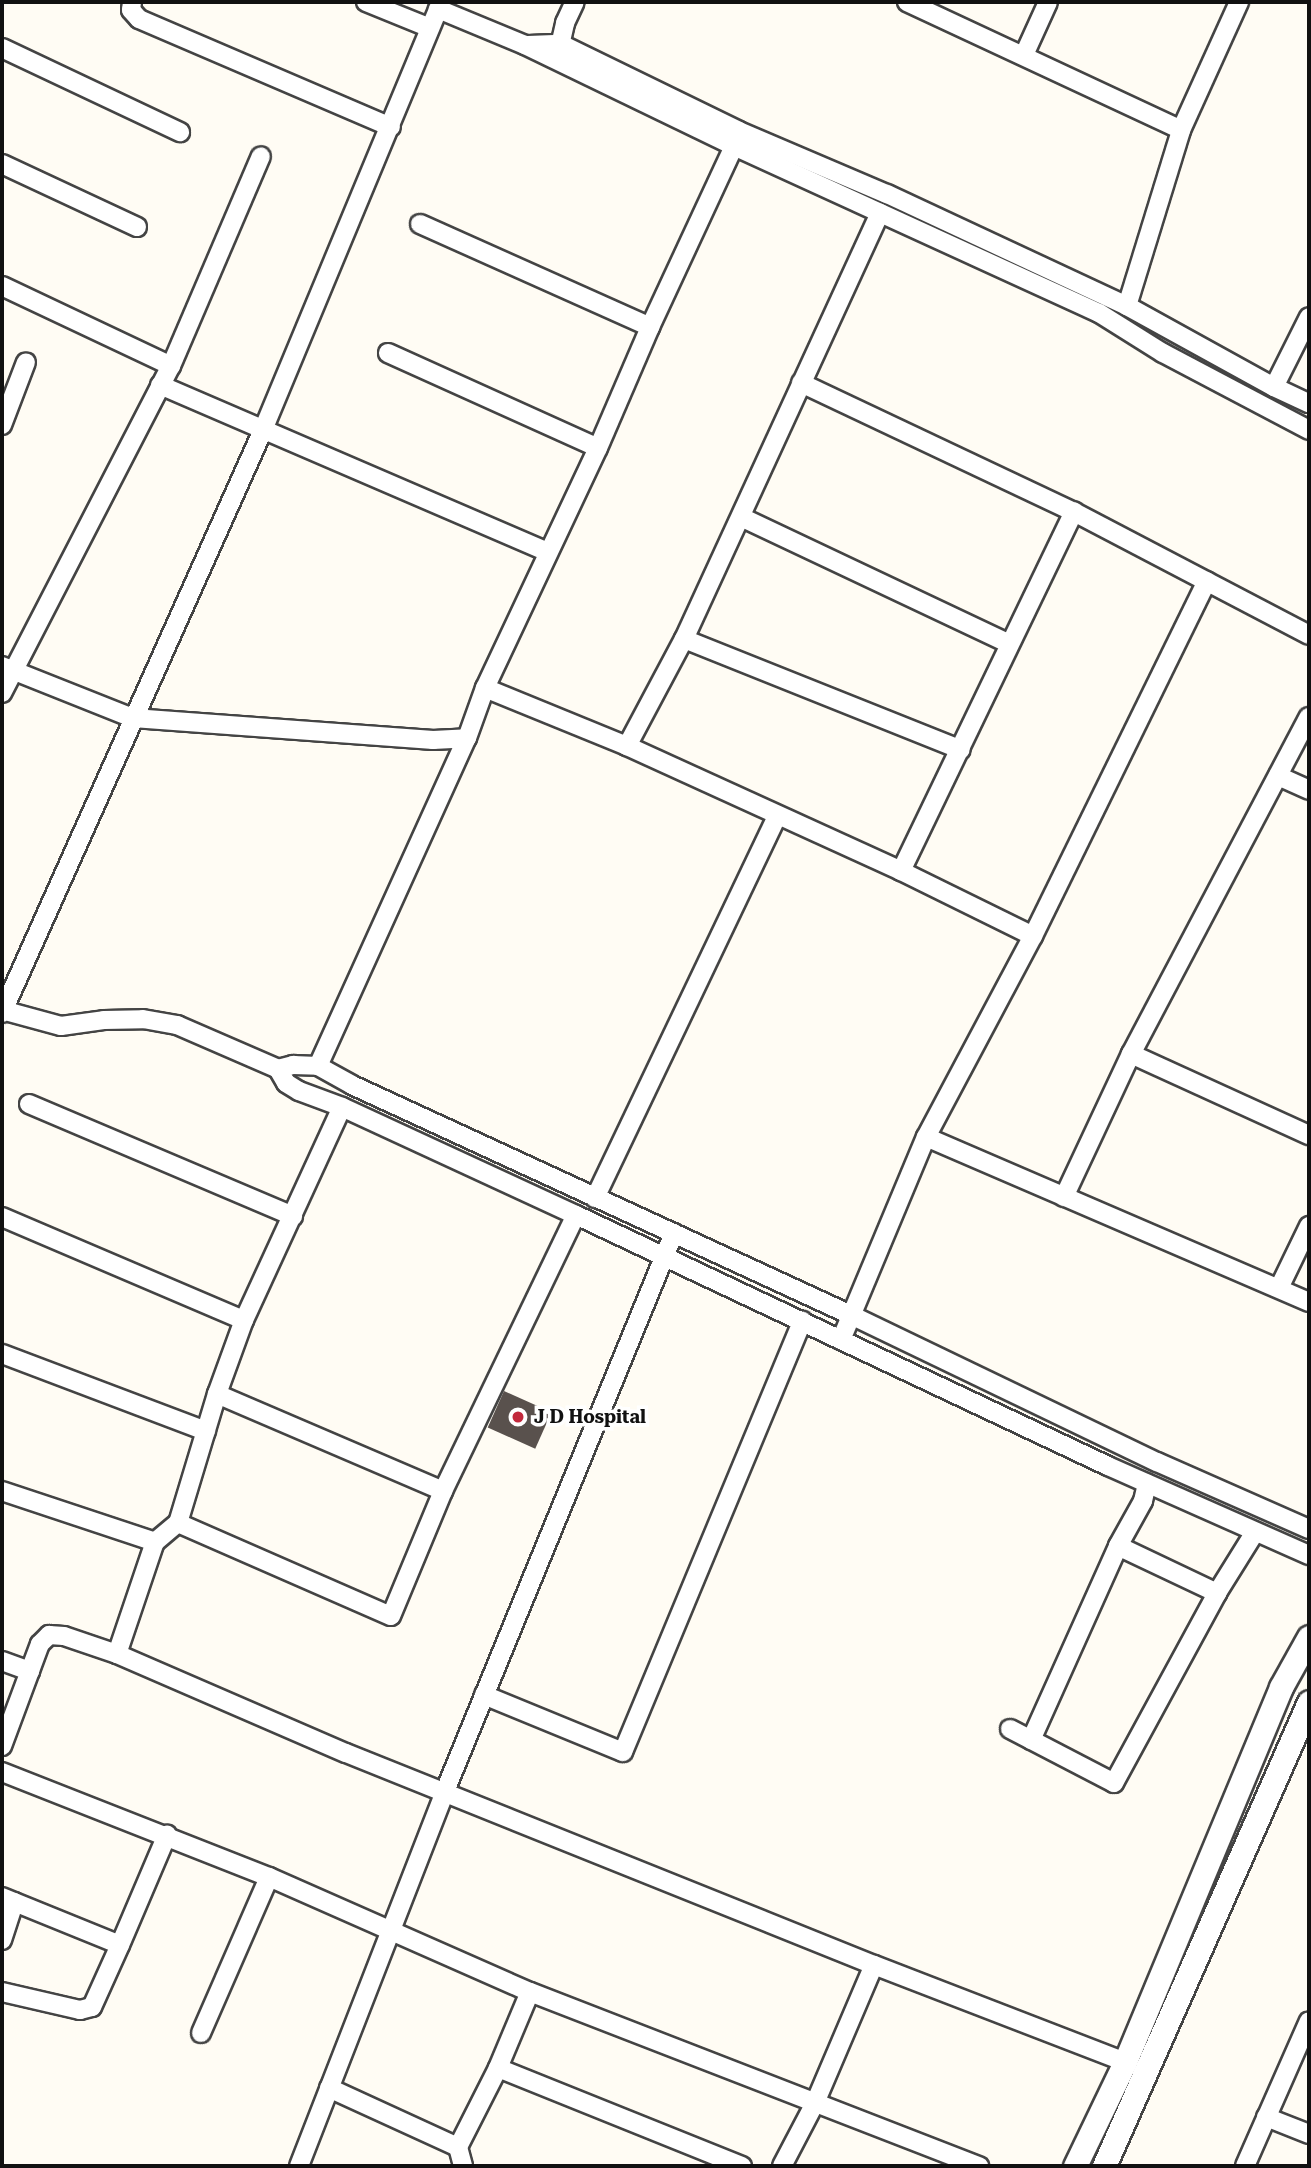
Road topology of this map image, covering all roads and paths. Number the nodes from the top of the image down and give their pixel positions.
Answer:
1 (132, 2) edge
2 (366, 2) edge
3 (575, 2) edge
4 (907, 2) edge
5 (1048, 2) edge
6 (1239, 2) edge
7 (440, 5) edge
8 (430, 28) junction
9 (2, 48) edge
10 (559, 52) junction
11 (1024, 55) junction
12 (391, 127) junction
13 (1181, 130) junction
14 (180, 132) dead end
15 (734, 146) junction
16 (261, 156) dead end
17 (2, 164) edge
18 (880, 213) junction
19 (419, 224) dead end
20 (137, 227) dead end
21 (2, 286) edge
22 (1128, 306) junction
23 (1309, 317) edge
24 (650, 327) junction
25 (388, 353) dead end
26 (26, 362) dead end
27 (171, 366) junction
28 (802, 383) junction
29 (160, 385) junction
30 (1274, 387) junction
31 (1309, 402) edge
32 (2, 425) edge
33 (262, 430) junction
34 (1309, 430) edge
35 (598, 448) junction
36 (1074, 512) junction
37 (741, 517) junction
38 (547, 552) junction
39 (1207, 581) junction
40 (1309, 635) edge
41 (684, 639) junction
42 (1010, 644) junction
43 (7, 668) edge
44 (485, 688) junction
45 (2, 693) edge
46 (1309, 717) edge
47 (133, 718) junction
48 (467, 738) junction
49 (626, 746) junction
50 (961, 750) junction
51 (1278, 776) junction
52 (1309, 790) edge
53 (777, 817) junction
54 (901, 871) junction
55 (1033, 936) junction
56 (2, 1011) edge
57 (1131, 1054) junction
58 (318, 1066) junction
59 (278, 1069) junction
60 (29, 1104) dead end
61 (342, 1107) junction
62 (1309, 1135) edge
63 (926, 1137) junction
64 (1064, 1196) junction
65 (595, 1198) junction
66 (576, 1215) junction
67 (293, 1216) junction
68 (2, 1217) edge
69 (1309, 1226) edge
70 (674, 1233) junction
71 (662, 1257) junction
72 (1279, 1288) junction
73 (1309, 1302) edge
74 (851, 1315) junction
75 (244, 1320) junction
76 (802, 1321) junction
77 (841, 1340) junction
78 (2, 1354) edge
79 (217, 1394) junction
80 (206, 1431) junction
81 (1147, 1483) junction
82 (2, 1491) edge
83 (443, 1491) junction
84 (178, 1523) junction
85 (1309, 1529) edge
86 (1255, 1532) junction
87 (155, 1542) junction
88 (1118, 1546) junction
89 (1309, 1555) edge
90 (1217, 1593) junction
91 (1309, 1637) edge
92 (117, 1654) junction
93 (2, 1661) edge
94 (30, 1671) junction
95 (484, 1696) junction
96 (1307, 1710) edge
97 (1010, 1729) dead end
98 (1031, 1740) junction
99 (2, 1745) edge
100 (2, 1772) edge
101 (444, 1791) junction
102 (167, 1835) junction
103 (269, 1877) junction
104 (8, 1900) edge
105 (391, 1929) junction
106 (2, 1940) edge
107 (120, 1945) junction
108 (874, 1965) junction
109 (2, 1992) edge
110 (530, 1992) junction
111 (1309, 2021) edge
112 (201, 2033) dead end
113 (1125, 2062) junction
114 (498, 2068) junction
115 (329, 2088) junction
116 (815, 2103) junction
117 (1266, 2118) junction
118 (1309, 2134) edge
119 (458, 2147) junction
120 (299, 2166) edge
121 (463, 2166) edge
122 (742, 2166) edge
123 (782, 2166) edge
124 (979, 2166) edge
125 (1075, 2166) edge
126 (1104, 2166) edge
127 (1245, 2166) edge

1 - 12 street
2 - 8 street
3 - 10 street
4 - 11 street
5 - 11 street
6 - 13 street
7 - 8 street
7 - 10 street
8 - 12 street
9 - 14 street
10 - 15 street
10 - 22 street
11 - 13 street
12 - 33 street
13 - 22 street
15 - 18 street
15 - 24 street
16 - 27 street
17 - 20 street
18 - 28 street
18 - 34 street
19 - 24 street
21 - 27 street
22 - 30 street
23 - 30 street
24 - 35 street
25 - 35 street
26 - 32 street
27 - 29 street
28 - 36 street
28 - 37 street
29 - 33 street
29 - 43 street
30 - 31 street
33 - 38 street
33 - 47 street
35 - 38 street
36 - 39 street
36 - 42 street
37 - 41 street
37 - 42 street
38 - 44 street
39 - 40 street
39 - 55 street
41 - 49 street
41 - 50 street
42 - 50 street
43 - 45 street
43 - 47 street
44 - 48 street
44 - 49 street
46 - 51 street
47 - 48 street
47 - 56 street
48 - 58 street
49 - 53 street
50 - 54 street
51 - 52 street
51 - 57 street
53 - 54 street
53 - 65 street
54 - 55 street
55 - 63 street
56 - 59 street
57 - 62 street
57 - 64 street
58 - 59 street
58 - 65 street
59 - 61 street
60 - 67 street
61 - 66 street
61 - 67 street
63 - 64 street
63 - 74 street
64 - 72 street
65 - 70 street
66 - 71 street
66 - 83 street
67 - 75 street
68 - 75 street
69 - 72 street
70 - 71 street
70 - 74 street
71 - 76 street
71 - 95 street
72 - 73 street
74 - 77 street
74 - 85 street
75 - 79 street
76 - 77 street
76 - 95 street
77 - 81 street
78 - 80 street
79 - 80 street
79 - 83 street
80 - 84 street
81 - 86 street
81 - 88 street
82 - 87 street
83 - 84 street
84 - 87 street
86 - 89 street
86 - 90 street
87 - 92 street
88 - 90 street
88 - 98 street
90 - 98 street
91 - 113 street
92 - 94 street
92 - 101 street
93 - 94 street
94 - 99 street
95 - 101 street
96 - 126 street
97 - 98 street
100 - 102 street
101 - 105 street
101 - 108 street
102 - 103 street
102 - 107 street
103 - 105 street
103 - 112 street
104 - 106 street
104 - 107 street
105 - 110 street
105 - 115 street
107 - 109 street
108 - 113 street
108 - 116 street
110 - 114 street
110 - 116 street
111 - 117 street
113 - 125 street
114 - 119 street
114 - 122 street
115 - 119 street
115 - 120 street
116 - 123 street
116 - 124 street
117 - 118 street
117 - 127 street
119 - 121 street

